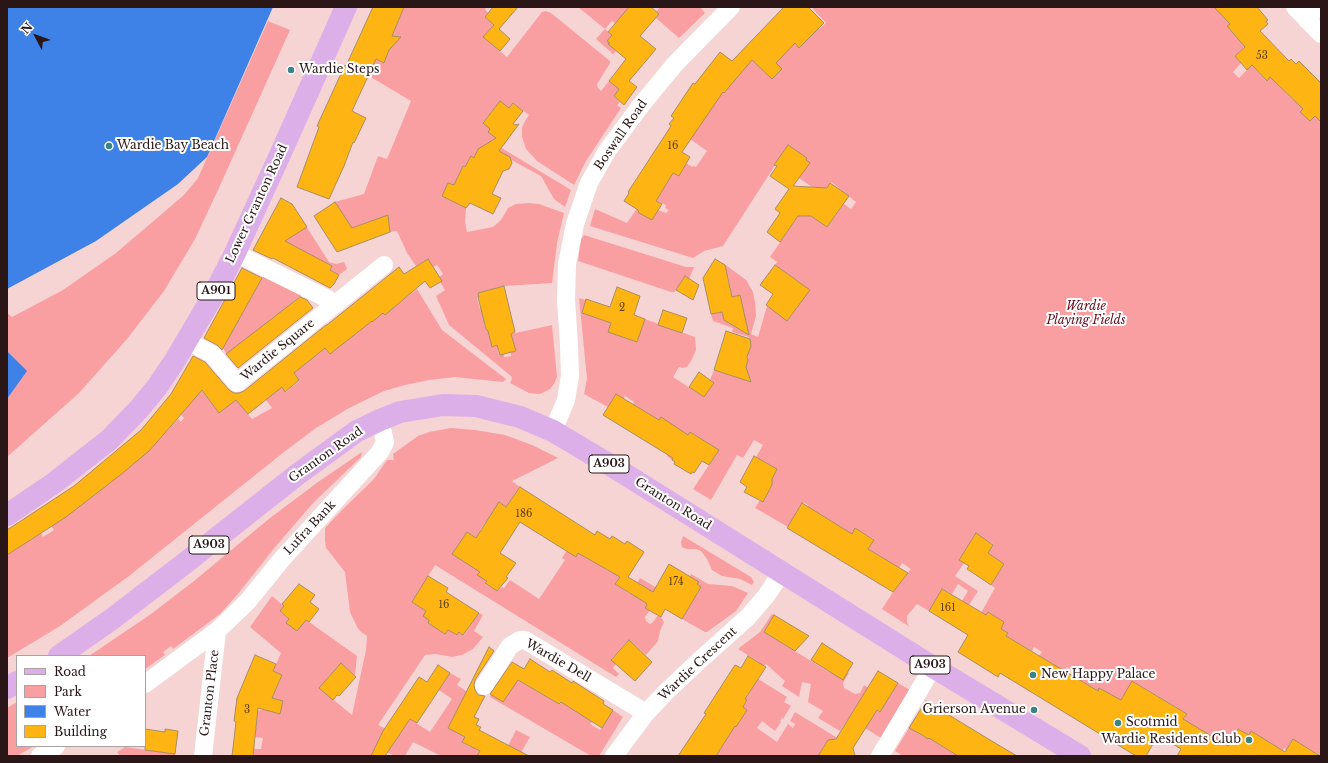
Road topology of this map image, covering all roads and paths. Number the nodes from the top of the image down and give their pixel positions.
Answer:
1 (346, 7) edge
2 (1295, 7) edge
3 (722, 10) edge
4 (1312, 14) edge
5 (1321, 34) edge
6 (235, 253) junction
7 (384, 265) dead end
8 (334, 305) junction
9 (187, 341) junction
10 (380, 420) junction
11 (553, 431) junction
12 (7, 515) edge
13 (782, 572) junction
14 (217, 631) junction
15 (60, 655) edge
16 (933, 667) junction
17 (16, 683) edge
18 (146, 683) edge
19 (484, 686) dead end
20 (7, 688) edge
21 (646, 713) junction
22 (54, 747) edge
23 (40, 756) edge
24 (203, 756) edge
25 (614, 756) edge
26 (880, 756) edge
27 (1080, 756) edge

1 - 6 main road, Lower Granton Road / A901
2 - 4 street
3 - 11 street, Boswall Road
4 - 5 street
6 - 8 street
6 - 9 main road, Lower Granton Road / A901
7 - 8 street, Wardie Square
8 - 9 street, Wardie Square
9 - 12 main road, Lower Granton Road / A901
10 - 11 main road, Granton Road / A903
10 - 14 street, Lufra Bank
10 - 15 main road, Granton Road / A903
11 - 13 main road, Granton Road / A903
13 - 16 main road, Granton Road / A903
13 - 21 street, Wardie Crescent
14 - 18 street, Lufra Bank
14 - 24 street, Granton Place
16 - 26 street
16 - 27 main road, Granton Road / A903
17 - 20 main road
19 - 21 street, Wardie Dell
21 - 25 street, Wardie Crescent
22 - 23 street

